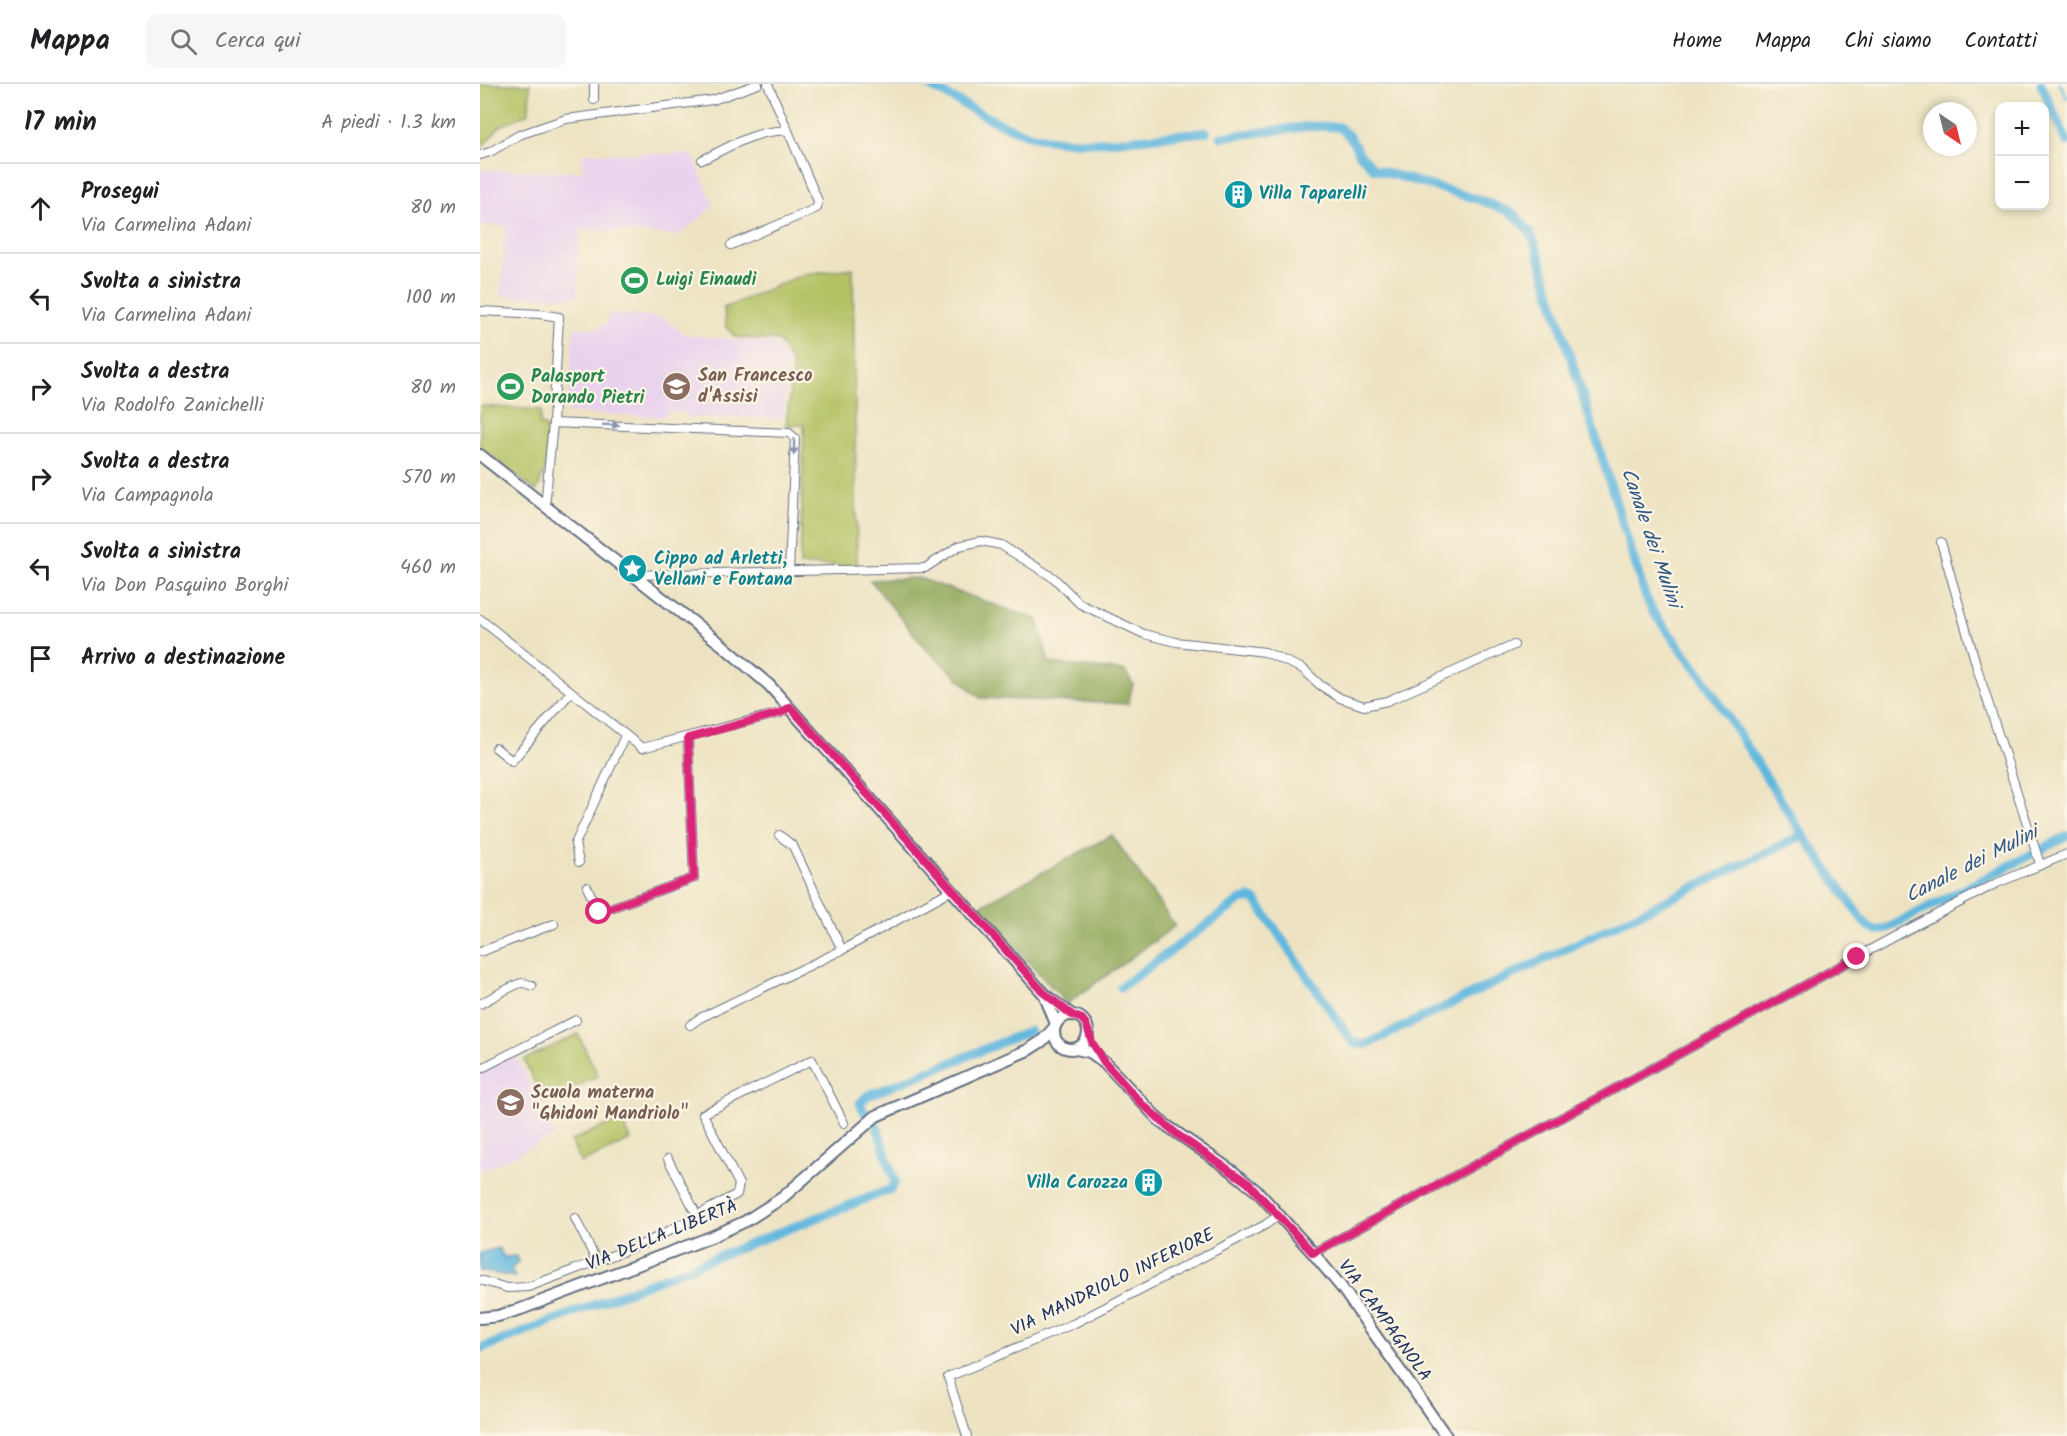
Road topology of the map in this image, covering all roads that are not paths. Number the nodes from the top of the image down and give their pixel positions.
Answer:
1 (594, 84) edge
2 (758, 84) edge
3 (768, 84) edge
4 (594, 100) dead end
5 (788, 131) junction
6 (480, 155) edge
7 (702, 160) dead end
8 (731, 245) dead end
9 (480, 311) edge
10 (553, 423) junction
11 (480, 455) edge
12 (546, 491) junction
13 (536, 500) junction
14 (545, 507) junction
15 (1941, 542) dead end
16 (789, 571) junction
17 (632, 575) junction
18 (481, 623) edge
19 (1514, 645) dead end
20 (571, 692) junction
21 (790, 707) junction
22 (625, 736) junction
23 (688, 738) junction
24 (496, 748) dead end
25 (779, 835) dead end
26 (2067, 854) edge
27 (579, 862) dead end
28 (2040, 864) junction
29 (587, 887) dead end
30 (952, 890) junction
31 (555, 924) dead end
32 (842, 950) junction
33 (480, 952) edge
34 (532, 986) dead end
35 (1044, 993) junction
36 (480, 1004) edge
37 (1072, 1015) junction
38 (576, 1020) dead end
39 (690, 1025) dead end
40 (1055, 1026) junction
41 (1088, 1035) junction
42 (1062, 1047) junction
43 (1076, 1049) junction
44 (1028, 1050) junction
45 (1104, 1062) junction
46 (480, 1069) edge
47 (844, 1123) dead end
48 (668, 1159) dead end
49 (697, 1215) junction
50 (1279, 1215) junction
51 (575, 1218) dead end
52 (1313, 1253) junction
53 (597, 1262) junction
54 (480, 1280) edge
55 (480, 1318) edge
56 (967, 1436) edge
57 (1446, 1436) edge

1 - 4 street
2 - 6 street
3 - 5 street
5 - 7 street
5 - 8 street
9 - 10 street
10 - 12 street
10 -> 16 street
11 - 13 main road, VIA CAMPAGNOLA
12 - 13 street
12 - 14 street
13 - 14 main road, VIA CAMPAGNOLA
14 - 17 main road, VIA CAMPAGNOLA
15 - 28 street
16 - 17 street
16 - 19 street
17 - 21 main road, VIA CAMPAGNOLA
18 - 20 street
20 - 22 street
20 - 24 street
21 - 23 street
21 - 30 main road, VIA CAMPAGNOLA
22 - 23 street
22 - 27 street
23 - 29 street
25 - 32 street
26 - 28 street
28 - 52 street
30 - 32 street
30 - 35 main road, VIA CAMPAGNOLA
31 - 33 street
32 - 39 street
34 - 36 street
35 - 37 main road, VIA CAMPAGNOLA
35 - 40 main road, VIA CAMPAGNOLA
37 - 40 main road
37 - 41 main road, VIA CAMPAGNOLA
38 - 46 street
40 - 42 main road, VIA CAMPAGNOLA
40 - 44 main road, VIA DELLA LIBERTÀ
41 - 43 main road
41 - 45 main road, VIA CAMPAGNOLA
42 - 43 main road, VIA CAMPAGNOLA
42 - 44 main road, VIA DELLA LIBERTÀ
43 - 45 main road, VIA CAMPAGNOLA
44 - 55 main road, VIA DELLA LIBERTÀ
45 - 50 main road, VIA CAMPAGNOLA
47 - 49 street
48 - 49 street
49 - 53 street
50 - 52 main road, VIA CAMPAGNOLA
50 - 56 street, VIA MANDRIOLO INFERIORE
51 - 53 street
52 - 57 main road, VIA CAMPAGNOLA
53 - 54 street

